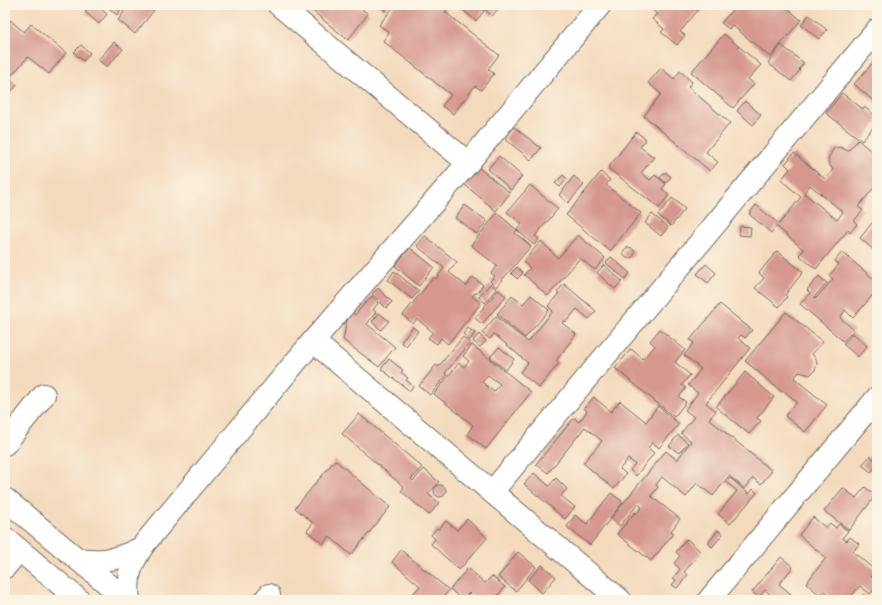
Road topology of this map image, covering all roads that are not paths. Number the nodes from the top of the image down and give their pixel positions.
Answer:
1 (279, 5) edge
2 (600, 5) edge
3 (877, 30) edge
4 (468, 163) junction
5 (313, 341) junction
6 (44, 395) dead end
7 (877, 398) edge
8 (5, 444) edge
9 (492, 492) junction
10 (5, 499) edge
11 (12, 544) edge
12 (141, 548) junction
13 (78, 560) junction
14 (5, 567) edge
15 (79, 600) edge
16 (128, 600) edge
17 (620, 600) edge
18 (709, 600) edge

1 - 4 street
2 - 4 street
3 - 9 street
4 - 5 street
5 - 9 street
5 - 12 street
6 - 8 street
7 - 18 street
9 - 17 street
10 - 13 street
11 - 14 street
11 - 15 street
12 - 13 street
12 - 16 street
13 - 16 street

